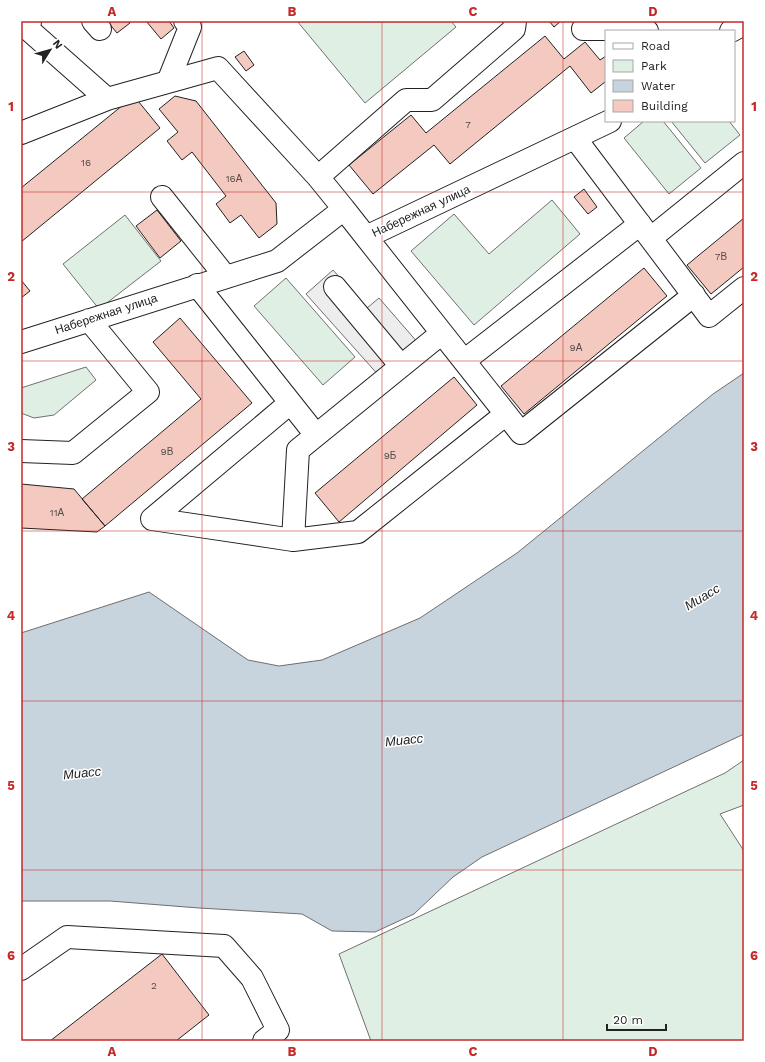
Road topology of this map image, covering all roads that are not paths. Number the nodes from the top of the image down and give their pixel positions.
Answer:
1 (30, 21) edge
2 (185, 21) edge
3 (515, 21) edge
4 (744, 24) edge
5 (583, 29) dead end
6 (646, 30) edge
7 (733, 30) edge
8 (168, 82) junction
9 (107, 99) junction
10 (608, 122) edge
11 (21, 133) edge
12 (575, 138) junction
13 (744, 163) edge
14 (318, 177) junction
15 (162, 197) dead end
16 (344, 209) junction
17 (645, 231) junction
18 (366, 237) junction
19 (225, 276) junction
20 (197, 285) junction
21 (334, 287) dead end
22 (744, 288) edge
23 (694, 295) junction
24 (89, 320) junction
25 (442, 333) junction
26 (21, 342) edge
27 (464, 361) junction
28 (401, 366) junction
29 (290, 403) junction
30 (506, 414) junction
31 (316, 434) junction
32 (21, 451) edge
33 (293, 540) junction
34 (21, 968) edge
35 (275, 1037) edge

1 - 9 street
2 - 8 street
3 - 14 street
4 - 7 street
5 - 6 street
8 - 9 street
8 - 14 street
9 - 11 street
10 - 12 street, Набережная улица
12 - 17 street
12 - 18 street, Набережная улица
13 - 17 street
14 - 16 street
15 - 19 street
16 - 18 street, Набережная улица
16 - 19 street, Набережная улица
17 - 23 street
17 - 27 street
18 - 25 street
19 - 20 street, Набережная улица
20 - 24 street, Набережная улица
20 - 29 street
21 - 28 street
22 - 23 street
23 - 30 street
24 - 26 street, Набережная улица
24 - 32 street
25 - 27 street
25 - 28 street
27 - 30 street
28 - 31 street
29 - 31 street
29 - 33 street
30 - 33 street
31 - 33 street
34 - 35 street

